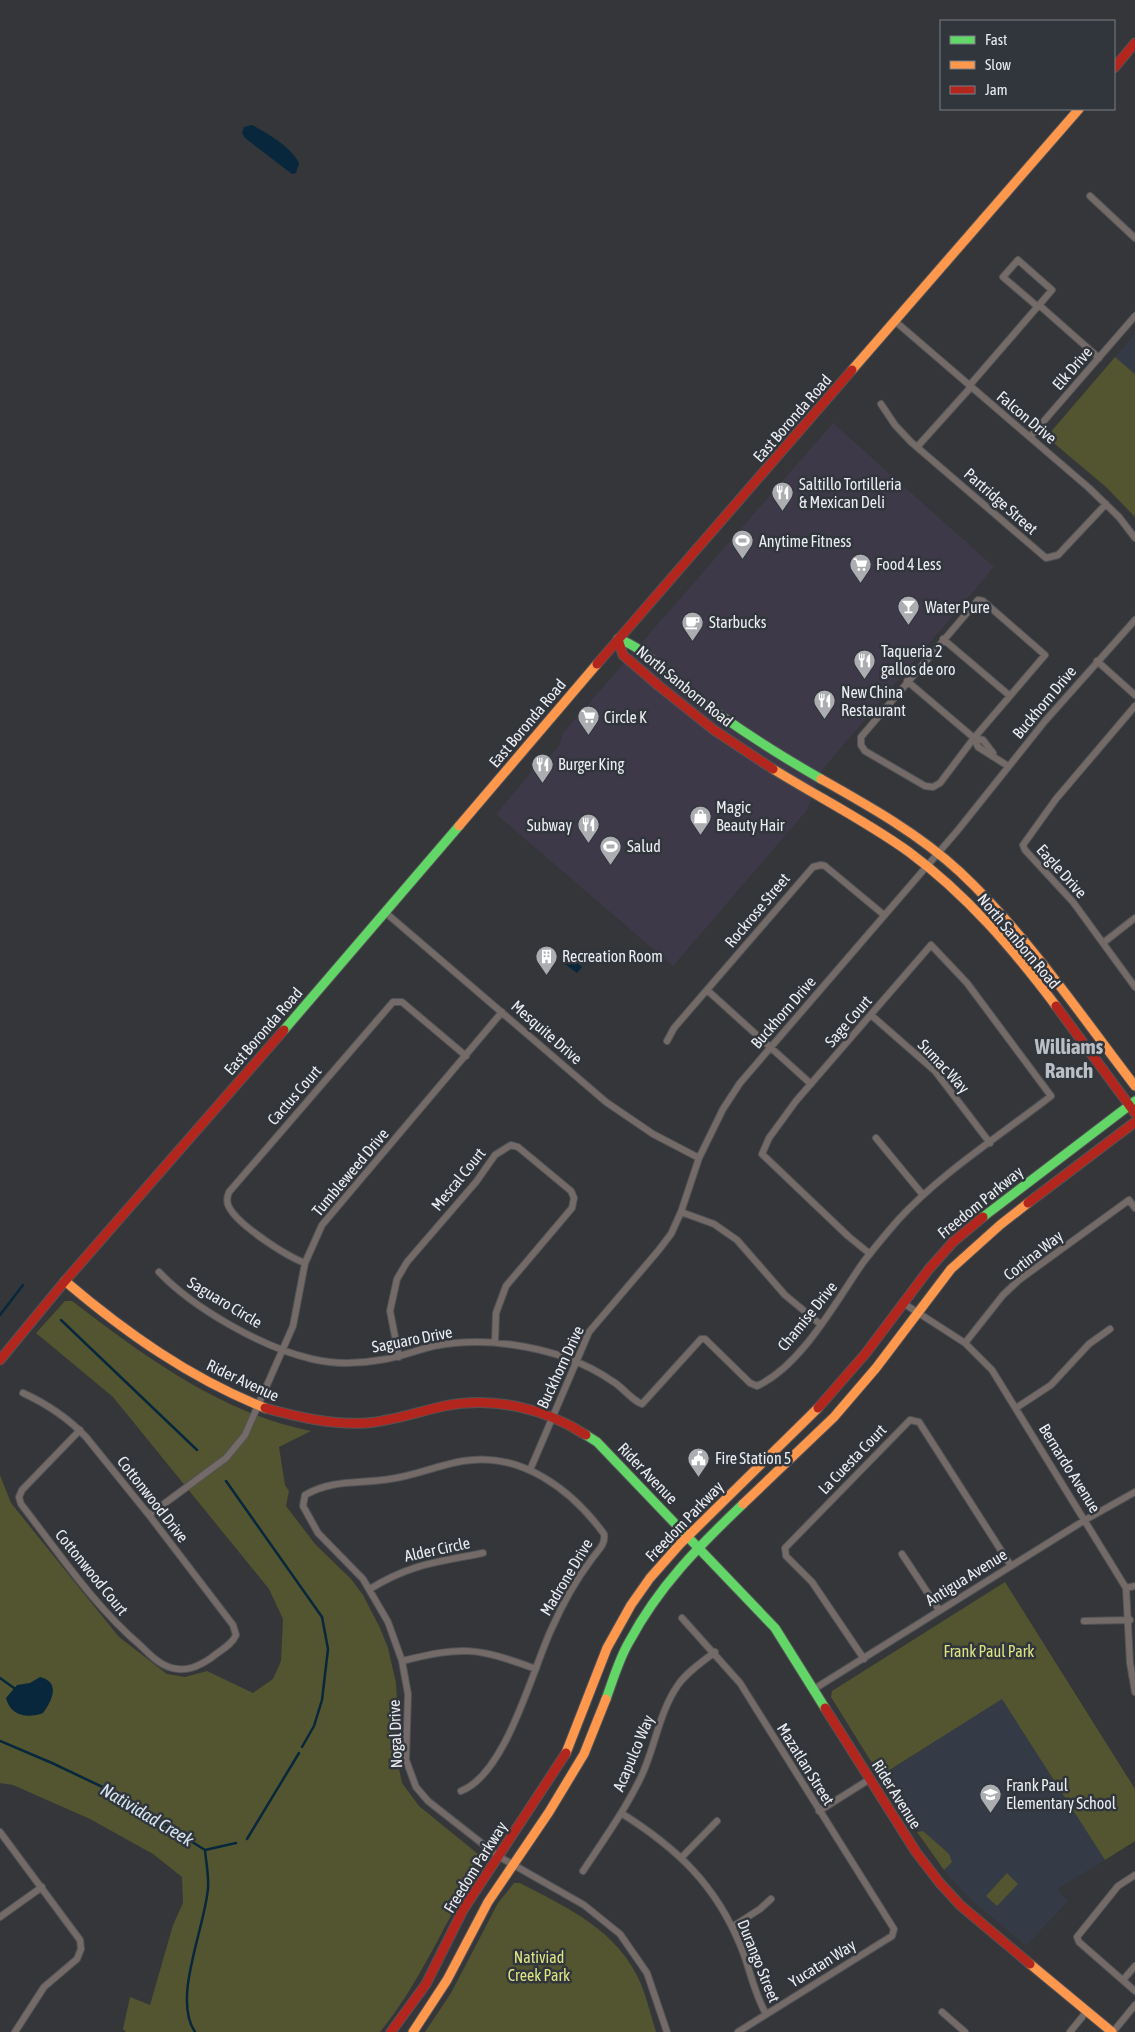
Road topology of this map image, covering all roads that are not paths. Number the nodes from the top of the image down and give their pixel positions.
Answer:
1 (1135, 43) edge
2 (1115, 67) edge
3 (1078, 110) edge
4 (1090, 196) dead end
5 (1135, 238) edge
6 (1038, 306) junction
7 (1135, 316) edge
8 (896, 322) junction
9 (1100, 358) junction
10 (970, 386) junction
11 (881, 404) dead end
12 (1030, 438) junction
13 (917, 447) junction
14 (1106, 504) junction
15 (1135, 538) edge
16 (1135, 620) edge
17 (618, 639) junction
18 (943, 639) junction
19 (1097, 661) junction
20 (907, 681) junction
21 (1135, 695) edge
22 (1010, 696) junction
23 (1135, 706) edge
24 (974, 738) junction
25 (1008, 766) junction
26 (937, 853) junction
27 (926, 865) junction
28 (386, 913) junction
29 (884, 915) junction
30 (1135, 918) edge
31 (1103, 943) junction
32 (1135, 987) edge
33 (707, 990) junction
34 (502, 1012) junction
35 (871, 1015) junction
36 (667, 1041) dead end
37 (771, 1047) junction
38 (466, 1056) junction
39 (812, 1084) junction
40 (1135, 1086) edge
41 (1051, 1096) joint
42 (1133, 1107) edge
43 (1135, 1122) edge
44 (876, 1138) dead end
45 (990, 1143) junction
46 (699, 1158) junction
47 (923, 1195) junction
48 (1135, 1208) edge
49 (681, 1212) junction
50 (870, 1254) junction
51 (305, 1263) junction
52 (159, 1272) dead end
53 (65, 1281) junction
54 (903, 1303) junction
55 (916, 1312) junction
56 (820, 1324) junction
57 (1110, 1329) dead end
58 (495, 1342) junction
59 (965, 1343) junction
60 (283, 1350) junction
61 (399, 1357) junction
62 (0, 1360) edge
63 (576, 1361) junction
64 (23, 1393) dead end
65 (259, 1406) junction
66 (1016, 1408) junction
67 (553, 1416) junction
68 (80, 1430) junction
69 (530, 1470) junction
70 (1135, 1492) edge
71 (303, 1498) joint
72 (149, 1515) junction
73 (1085, 1520) junction
74 (688, 1536) junction
75 (699, 1547) junction
76 (483, 1553) dead end
77 (902, 1554) dead end
78 (1011, 1566) junction
79 (1135, 1586) edge
80 (1126, 1588) junction
81 (370, 1589) junction
82 (940, 1610) junction
83 (682, 1618) dead end
84 (1130, 1620) junction
85 (1084, 1622) dead end
86 (232, 1642) joint
87 (715, 1652) junction
88 (864, 1659) junction
89 (402, 1661) junction
90 (536, 1668) junction
91 (814, 1689) junction
92 (1135, 1692) edge
93 (870, 1779) junction
94 (461, 1791) dead end
95 (819, 1811) junction
96 (621, 1813) junction
97 (717, 1821) dead end
98 (0, 1832) edge
99 (498, 1856) junction
100 (682, 1857) junction
101 (512, 1866) junction
102 (583, 1871) dead end
103 (1135, 1875) edge
104 (42, 1887) junction
105 (770, 1899) dead end
106 (0, 1917) edge
107 (732, 1927) junction
108 (894, 1933) joint
109 (1135, 1966) edge
110 (1123, 1980) junction
111 (1135, 1990) edge
112 (1135, 2005) edge
113 (1087, 2011) junction
114 (942, 2012) dead end
115 (766, 2014) junction
116 (15, 2032) edge
117 (392, 2032) edge
118 (414, 2032) edge
119 (667, 2032) edge
120 (738, 2032) edge
121 (965, 2032) edge
122 (1070, 2032) edge
123 (1113, 2032) edge

1 - 2 main road
3 - 8 main road, East Boronda Road
4 - 5 street
6 - 6 street
6 - 9 street
6 - 10 street
7 - 9 street, Elk Drive
8 - 10 street, Falcon Drive
8 - 17 main road, East Boronda Road
9 - 12 street, Elk Drive
10 - 12 street, Falcon Drive
10 - 13 street
11 - 13 street, Partridge Street
12 - 14 street, Falcon Drive
13 - 14 street, Partridge Street
14 - 15 street, Falcon Drive
16 - 19 street, Buckhorn Drive
17 - 26 main road, North Sanborn Road
17 - 27 main road, North Sanborn Road
17 - 28 main road, East Boronda Road
18 - 20 street
18 - 22 street
18 - 22 street
19 - 21 street
19 - 25 street, Buckhorn Drive
20 - 24 street
20 - 24 street
22 - 24 street
23 - 31 street, Eagle Drive
24 - 25 street
25 - 26 street, Buckhorn Drive
26 - 27 street, Buckhorn Drive
26 - 40 main road, North Sanborn Road
27 - 29 street, Buckhorn Drive
27 - 42 main road, North Sanborn Road
28 - 34 street, Mesquite Drive
28 - 53 main road, East Boronda Road
29 - 33 street, Rockrose Street
29 - 37 street, Buckhorn Drive
30 - 31 street
31 - 32 street, Eagle Drive
33 - 36 street, Rockrose Street
33 - 37 street
34 - 38 street, Tumbleweed Drive
34 - 46 street, Mesquite Drive
35 - 39 street, Sage Court
35 - 41 street, Sage Court
35 - 45 street, Sumac Way
37 - 39 street
37 - 46 street, Buckhorn Drive
38 - 51 street, Tumbleweed Drive
38 - 51 street, Cactus Court
39 - 50 street, Sage Court
41 - 45 street, Chamise Drive
42 - 54 main road, Freedom Parkway
43 - 55 main road, Freedom Parkway
44 - 47 street
45 - 47 street, Chamise Drive
46 - 49 street, Buckhorn Drive
47 - 50 street, Chamise Drive
48 - 59 street, Cortina Way
49 - 56 street
49 - 63 street, Buckhorn Drive
50 - 56 street, Chamise Drive
51 - 60 street, Tumbleweed Drive
52 - 60 street, Saguaro Circle
53 - 62 main road, East Boronda Road
53 - 65 main road, Rider Avenue
54 - 55 street, Bernardo Avenue
54 - 74 main road, Freedom Parkway
55 - 59 street, Bernardo Avenue
55 - 75 main road, Freedom Parkway
56 - 63 street, Chamise Drive
57 - 66 street
58 - 61 street, Saguaro Drive
58 - 61 street, Mescal Court
58 - 63 street, Saguaro Drive
59 - 66 street, Bernardo Avenue
60 - 61 street, Saguaro Drive
60 - 65 street, Tumbleweed Drive
63 - 67 street, Buckhorn Drive
64 - 68 street, Cottonwood Drive
65 - 67 main road, Rider Avenue
65 - 72 street, Tumbleweed Drive
66 - 73 street, Bernardo Avenue
67 - 69 street, Buckhorn Drive
67 - 74 main road, Rider Avenue
68 - 72 street, Cottonwood Drive
68 - 86 street, Cottonwood Court
69 - 71 street, Madrone Drive
69 - 90 street, Madrone Drive
70 - 73 street, Antigua Avenue
71 - 81 street, Nogal Drive
72 - 86 street, Cottonwood Drive
73 - 78 street, Antigua Avenue
73 - 80 street, Bernardo Avenue
74 - 75 main road, Rider Avenue
74 - 99 main road, Freedom Parkway
75 - 91 main road, Rider Avenue
75 - 101 main road, Freedom Parkway
76 - 81 street, Alder Circle
77 - 82 street
78 - 82 street, Antigua Avenue
78 - 88 street, La Cuesta Court
79 - 80 street
80 - 84 street, Bernardo Avenue
81 - 89 street, Nogal Drive
82 - 88 street, Antigua Avenue
83 - 87 street, Mazatlan Street
84 - 85 street
84 - 92 street, Bernardo Avenue
87 - 95 street, Mazatlan Street
87 - 96 street, Acapulco Way
88 - 91 street, Antigua Avenue
89 - 90 street
89 - 99 street, Nogal Drive
90 - 94 street, Madrone Drive
91 - 93 main road, Rider Avenue
93 - 95 street
93 - 113 main road, Rider Avenue
95 - 108 street, Mazatlan Street
96 - 100 street, Durango Street
96 - 102 street, Acapulco Way
97 - 100 street
98 - 104 street
99 - 101 street, Nogal Drive
99 - 117 main road, Freedom Parkway
100 - 107 street, Durango Street
101 - 118 main road, Freedom Parkway
101 - 119 street, Nogal Drive
103 - 110 street
104 - 106 street
104 - 116 street
105 - 107 street
107 - 115 street, Durango Street
108 - 115 street, Yucatan Way
109 - 110 street
110 - 111 street
112 - 123 street
113 - 122 street
113 - 123 main road, Rider Avenue
114 - 121 street
115 - 120 street, Yucatan Way

